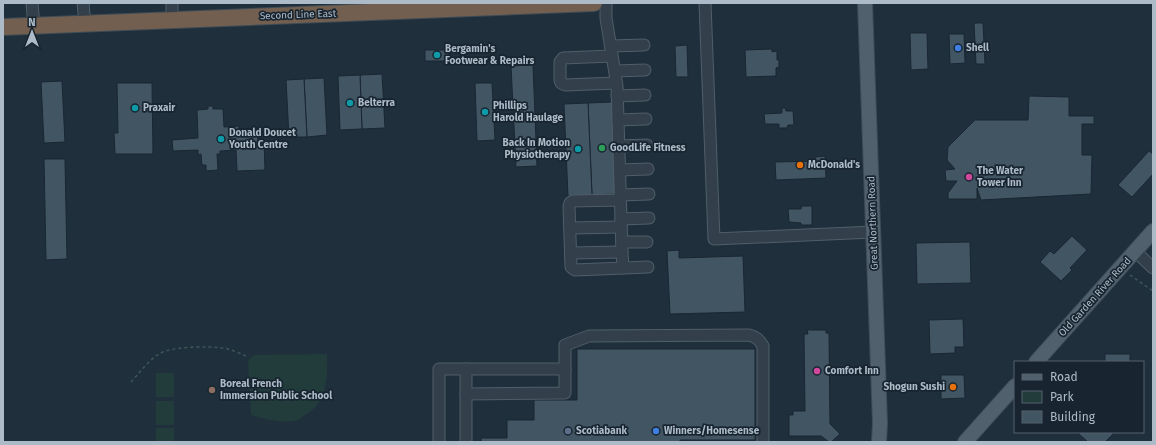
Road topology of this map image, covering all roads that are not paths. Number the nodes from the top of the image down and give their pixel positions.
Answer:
1 (32, 3) edge
2 (83, 3) edge
3 (172, 3) edge
4 (583, 3) edge
5 (606, 3) edge
6 (705, 3) edge
7 (865, 3) edge
8 (172, 20) junction
9 (85, 24) junction
10 (34, 26) junction
11 (3, 27) edge
12 (644, 45) dead end
13 (611, 51) junction
14 (645, 70) dead end
15 (614, 71) junction
16 (616, 83) junction
17 (646, 95) dead end
18 (617, 96) junction
19 (646, 119) dead end
20 (618, 120) junction
21 (647, 145) dead end
22 (619, 146) junction
23 (648, 169) dead end
24 (620, 170) junction
25 (649, 194) dead end
26 (620, 197) junction
27 (649, 218) dead end
28 (621, 223) junction
29 (570, 228) junction
30 (1153, 231) edge
31 (873, 232) junction
32 (647, 242) dead end
33 (622, 247) junction
34 (1135, 251) junction
35 (571, 252) junction
36 (623, 268) junction
37 (648, 268) dead end
38 (1153, 268) edge
39 (1037, 361) edge
40 (466, 369) junction
41 (565, 369) junction
42 (1014, 387) edge
43 (466, 394) junction
44 (439, 442) edge
45 (466, 442) edge
46 (763, 442) edge
47 (879, 442) edge
48 (965, 442) edge

1 - 10 lane
2 - 9 lane
3 - 8 lane
4 - 8 highway, Second Line East
5 - 13 lane
6 - 31 lane
7 - 31 main road, Great Northern Road
8 - 9 highway, Second Line East
9 - 10 highway, Second Line East
10 - 11 highway, Second Line East
12 - 13 lane
13 - 15 lane
13 - 16 lane
14 - 15 lane
15 - 16 lane
16 - 18 lane
17 - 18 lane
18 - 20 lane
19 - 20 lane
20 - 22 lane
21 - 22 lane
22 - 24 lane
23 - 24 lane
24 - 26 lane
25 - 26 lane
26 - 28 lane
26 - 29 lane
27 - 28 lane
28 - 29 lane
28 - 33 lane
29 - 35 lane
30 - 34 main road, Old Garden River Road
31 - 47 main road, Great Northern Road
32 - 33 lane
33 - 35 lane
33 - 36 lane
34 - 38 lane
34 - 39 main road, Old Garden River Road
35 - 36 lane
36 - 37 lane
40 - 41 lane
40 - 43 lane
40 - 44 lane
41 - 43 lane
41 - 46 lane
42 - 48 main road
43 - 45 lane

